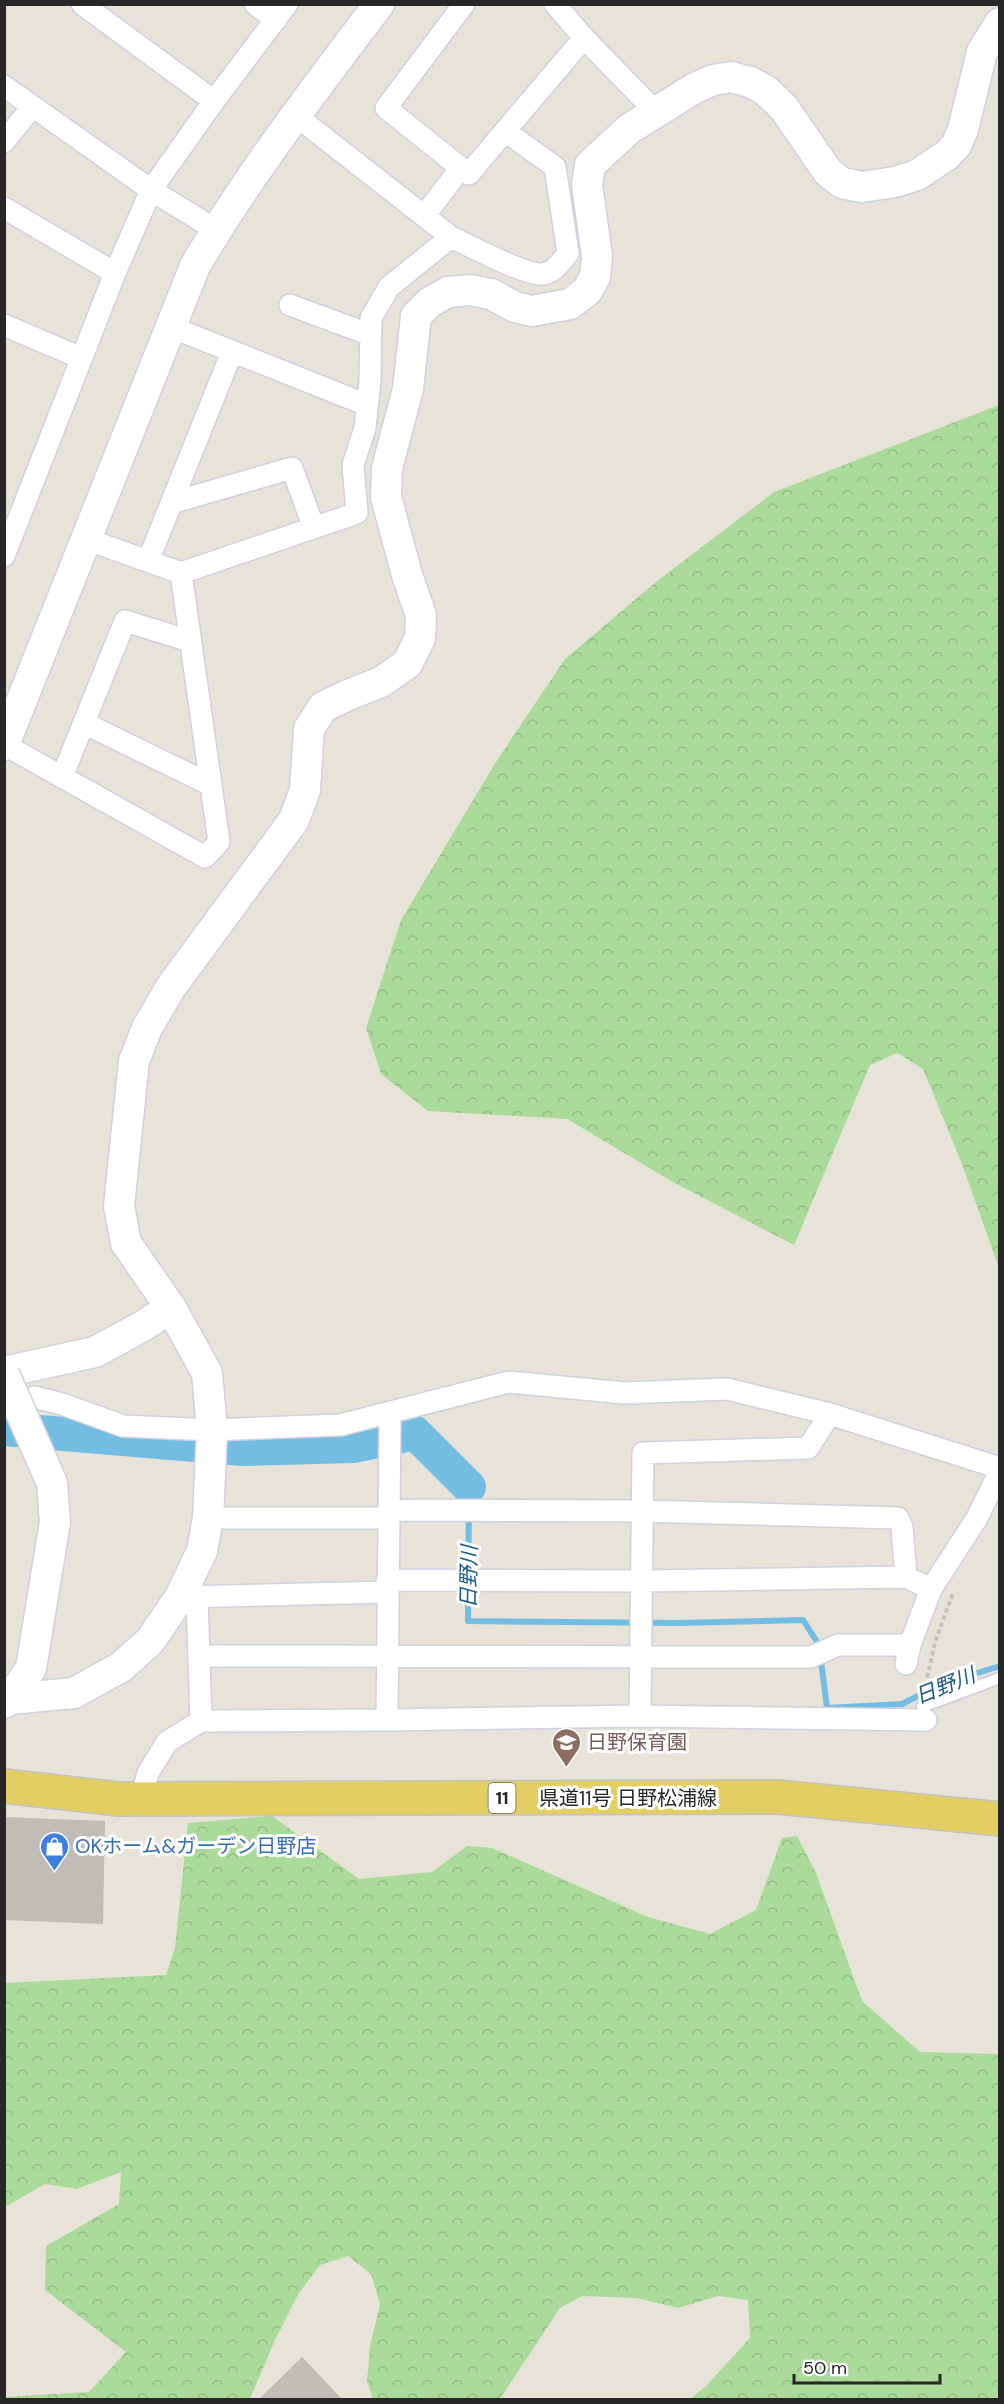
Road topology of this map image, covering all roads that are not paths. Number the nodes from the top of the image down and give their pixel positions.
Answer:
1 (82, 4) edge
2 (255, 4) edge
3 (379, 4) edge
4 (464, 4) edge
5 (555, 4) edge
6 (282, 12) edge
7 (999, 23) edge
8 (584, 38) junction
9 (4, 86) edge
10 (214, 101) junction
11 (32, 106) junction
12 (656, 112) junction
13 (295, 116) junction
14 (504, 131) junction
15 (4, 142) edge
16 (461, 168) junction
17 (151, 190) junction
18 (4, 208) edge
19 (424, 216) junction
20 (216, 230) junction
21 (451, 237) junction
22 (115, 273) junction
23 (301, 304) dead end
24 (4, 326) edge
25 (171, 327) junction
26 (371, 335) junction
27 (232, 352) junction
28 (81, 358) junction
29 (367, 405) junction
30 (171, 503) junction
31 (314, 528) junction
32 (86, 539) junction
33 (4, 556) edge
34 (148, 561) junction
35 (181, 573) junction
36 (190, 641) junction
37 (84, 723) junction
38 (4, 745) edge
39 (62, 777) junction
40 (211, 785) junction
41 (171, 1308) junction
42 (4, 1373) edge
43 (34, 1397) dead end
44 (390, 1414) junction
45 (830, 1414) junction
46 (212, 1430) junction
47 (999, 1469) edge
48 (642, 1511) junction
49 (388, 1514) junction
50 (208, 1518) junction
51 (906, 1576) junction
52 (641, 1581) junction
53 (387, 1586) junction
54 (931, 1589) junction
55 (189, 1597) junction
56 (387, 1654) junction
57 (199, 1656) junction
58 (641, 1658) junction
59 (999, 1678) edge
60 (8, 1701) edge
61 (924, 1714) joint
62 (640, 1716) junction
63 (387, 1720) junction
64 (201, 1721) junction
65 (4, 1786) edge
66 (141, 1799) junction
67 (999, 1819) edge

1 - 10 street
2 - 6 street
3 - 13 street
4 - 16 street
5 - 8 street
6 - 10 street
7 - 12 street
8 - 12 street
8 - 14 street
9 - 11 street
10 - 17 street
11 - 15 street
11 - 17 street
12 - 41 street
13 - 19 street
13 - 20 street
14 - 16 street
14 - 21 street
16 - 19 street
17 - 20 street
17 - 22 street
18 - 22 street
19 - 21 street
20 - 25 street
21 - 26 street
22 - 28 street
23 - 26 street
24 - 28 street
25 - 27 street
25 - 32 street
26 - 29 street
27 - 29 street
27 - 30 street
28 - 33 street
29 - 31 street
30 - 31 street
30 - 34 street
31 - 35 street
32 - 34 street
32 - 38 street
34 - 35 street
35 - 36 street
36 - 37 street
36 - 40 street
37 - 39 street
37 - 40 street
38 - 39 street
39 - 40 street
41 - 42 street
41 - 46 street
42 - 60 street, bridge
43 - 46 street
44 - 45 street
44 - 46 street
44 - 49 street
45 - 47 street
45 - 48 street
46 - 50 street
47 - 54 street
48 - 49 street
48 - 51 street
48 - 52 street
49 - 50 street
49 - 53 street
50 - 55 street
51 - 52 street
51 - 54 street
52 - 53 street
52 - 58 street
53 - 55 street
53 - 56 street
54 - 58 street
55 - 57 street
55 - 60 street
56 - 57 street
56 - 58 street
56 - 63 street
57 - 64 street
58 - 62 street
59 - 61 lane
61 - 62 street
62 - 63 street
63 - 64 street
64 - 66 street
65 - 66 main road, 県道11号 日野松浦線 / 11
66 - 67 main road, 県道11号 日野松浦線 / 11

